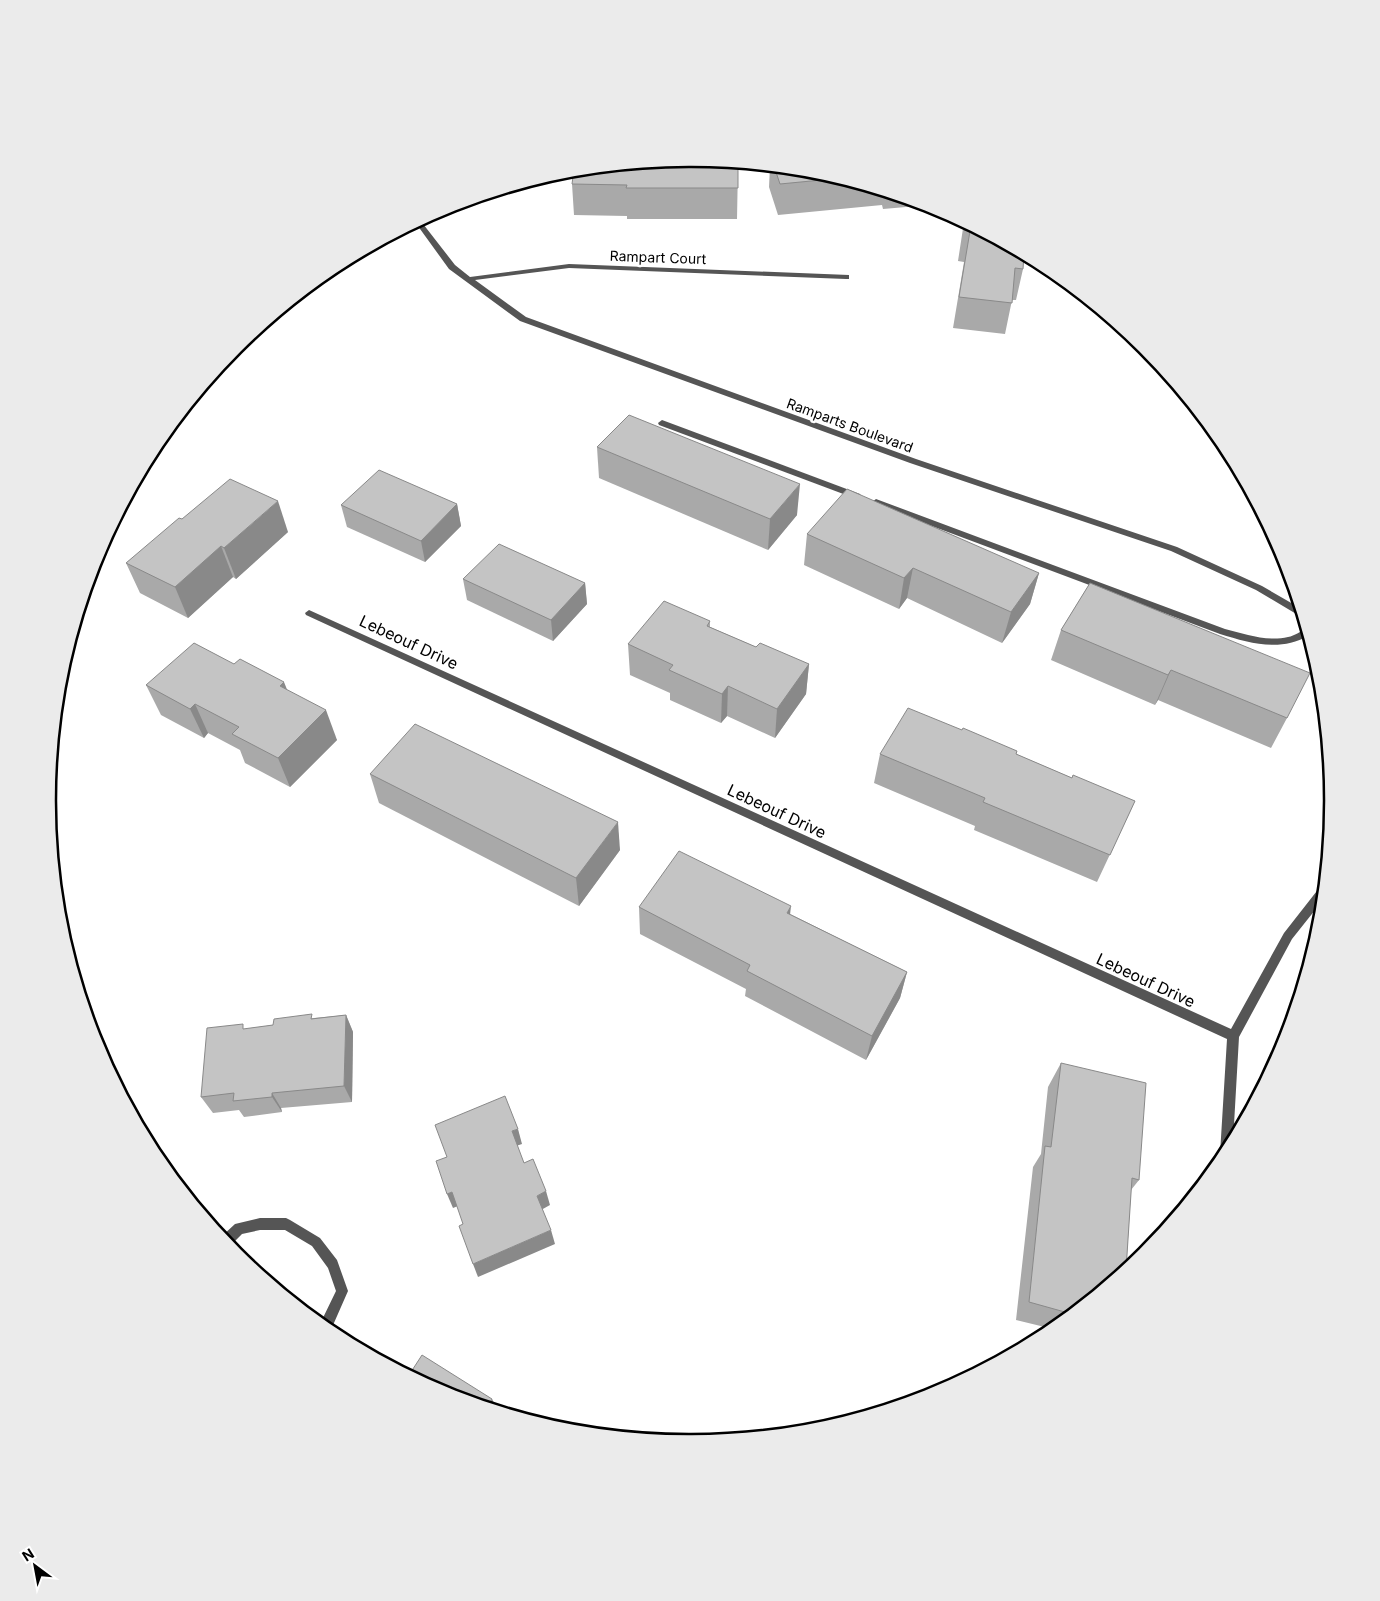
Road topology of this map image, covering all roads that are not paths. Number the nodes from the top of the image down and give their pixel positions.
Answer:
1 (422, 226) edge
2 (846, 277) dead end
3 (469, 279) junction
4 (662, 423) dead end
5 (1294, 609) edge
6 (309, 613) dead end
7 (1302, 636) edge
8 (1315, 901) edge
9 (1233, 1036) junction
10 (1227, 1137) edge
11 (231, 1236) edge
12 (329, 1320) edge

1 - 3 street, Ramparts Boulevard
2 - 3 street, Rampart Court
3 - 5 street, Ramparts Boulevard
4 - 7 street
6 - 9 street, Lebeouf Drive
8 - 9 street
9 - 10 street
11 - 12 street

